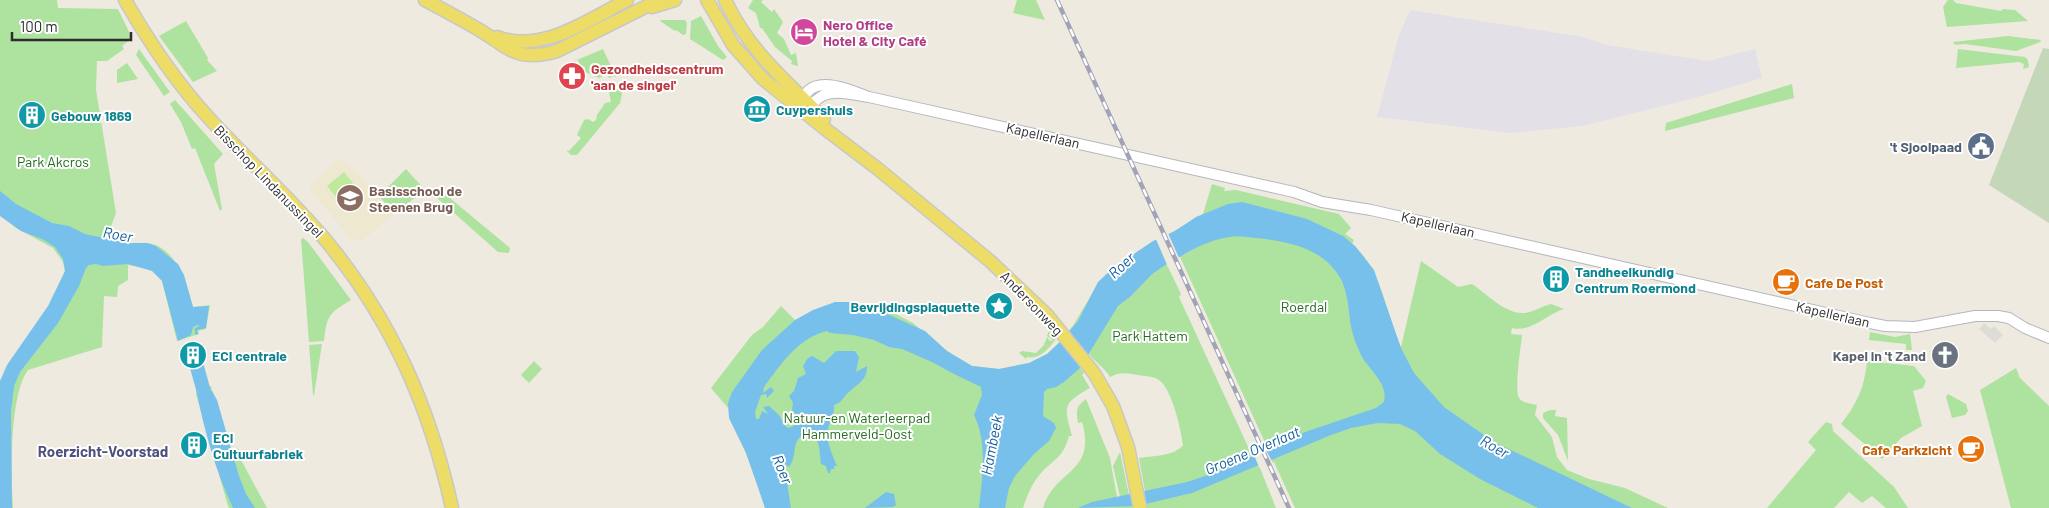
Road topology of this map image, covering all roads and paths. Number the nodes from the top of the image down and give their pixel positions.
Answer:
1 (125, 0) edge
2 (425, 0) edge
3 (627, 0) edge
4 (659, 0) edge
5 (675, 0) edge
6 (707, 0) edge
7 (725, 0) edge
8 (636, 13) junction
9 (483, 32) junction
10 (869, 97) junction
11 (804, 104) junction
12 (2049, 338) edge
13 (452, 508) edge
14 (1140, 508) edge

1 - 13 main road, Bisschop Lindanussingel
2 - 9 main road
3 - 9 main road
4 - 8 main road
5 - 8 main road
6 - 11 main road
7 - 11 main road
8 - 9 main road
10 - 11 street, Kapellerlaan
10 - 11 street, Kapellerlaan
10 - 12 street, Kapellerlaan
11 - 14 main road, Andersonweg

